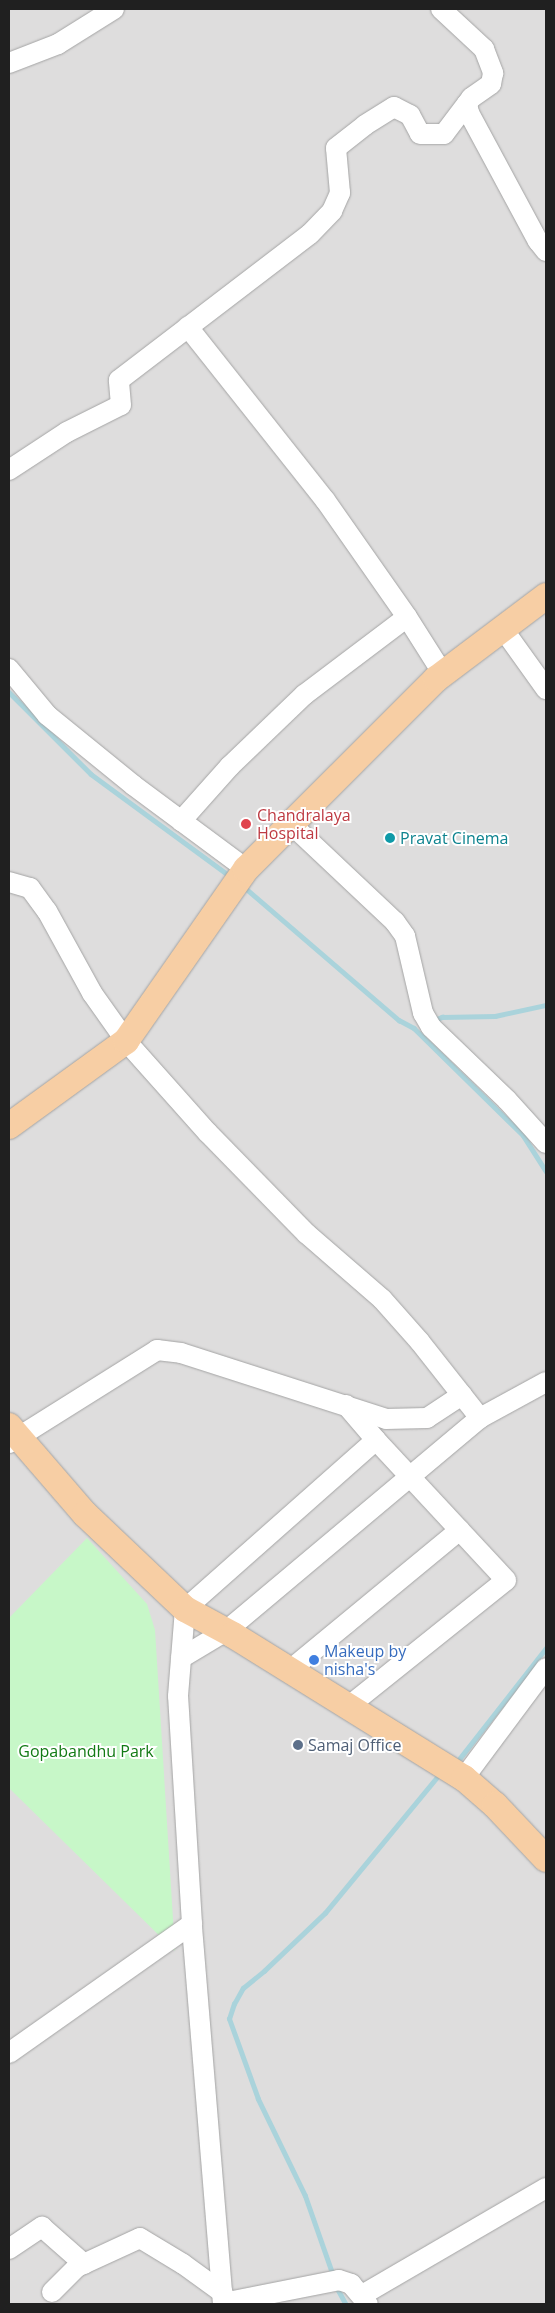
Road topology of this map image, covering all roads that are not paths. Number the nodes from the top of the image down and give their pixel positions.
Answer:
1 (114, 9) edge
2 (442, 9) edge
3 (9, 63) edge
4 (467, 104) junction
5 (546, 251) edge
6 (188, 327) junction
7 (9, 470) edge
8 (546, 596) edge
9 (407, 617) junction
10 (503, 629) junction
11 (9, 669) edge
12 (443, 674) junction
13 (546, 689) edge
14 (182, 821) junction
15 (291, 824) junction
16 (243, 874) junction
17 (9, 882) edge
18 (126, 1041) junction
19 (9, 1126) edge
20 (546, 1143) edge
21 (546, 1382) edge
22 (462, 1395) junction
23 (346, 1405) junction
24 (480, 1418) junction
25 (12, 1435) edge
26 (376, 1440) junction
27 (410, 1477) junction
28 (460, 1530) junction
29 (185, 1609) junction
30 (226, 1631) junction
31 (181, 1658) junction
32 (546, 1668) edge
33 (290, 1670) junction
34 (349, 1706) junction
35 (464, 1778) junction
36 (546, 1859) edge
37 (192, 1924) junction
38 (9, 2053) edge
39 (546, 2188) edge
40 (9, 2249) edge
41 (84, 2264) junction
42 (52, 2292) dead end
43 (223, 2300) edge
44 (365, 2300) edge

1 - 3 street
2 - 4 street
4 - 5 street
4 - 6 street
6 - 7 street
6 - 9 street
8 - 10 main road
9 - 12 street
9 - 14 street
10 - 12 main road
10 - 13 street
11 - 14 street
12 - 15 main road
14 - 16 street
15 - 16 main road
15 - 20 street
16 - 18 main road
17 - 18 street
18 - 19 main road
18 - 22 street
21 - 24 street
22 - 23 street
22 - 24 street
23 - 25 street
23 - 26 street
24 - 27 street
25 - 29 main road
26 - 27 street
26 - 29 street
27 - 28 street
27 - 30 street
28 - 33 street
28 - 34 street
29 - 30 main road
29 - 31 street
30 - 31 street
30 - 33 main road
31 - 37 street
32 - 35 street
33 - 34 main road
34 - 35 main road
35 - 36 main road
37 - 38 street
37 - 43 street
39 - 44 street
40 - 41 street
41 - 42 street
41 - 43 street
43 - 44 street

